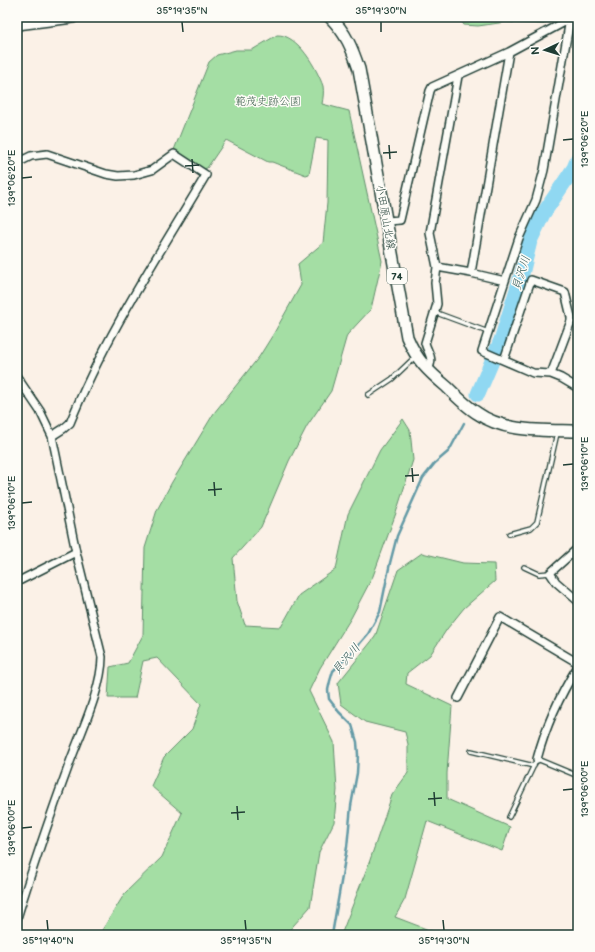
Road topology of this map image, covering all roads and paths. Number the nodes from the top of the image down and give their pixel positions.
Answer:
1 (330, 17) edge
2 (66, 18) edge
3 (572, 18) edge
4 (17, 24) edge
5 (509, 52) junction
6 (458, 76) junction
7 (17, 163) edge
8 (387, 221) junction
9 (437, 267) junction
10 (471, 273) junction
11 (505, 281) junction
12 (434, 312) junction
13 (489, 332) junction
14 (416, 356) junction
15 (504, 360) junction
16 (428, 371) junction
17 (551, 374) junction
18 (17, 377) edge
19 (578, 388) edge
20 (368, 395) dead end
21 (558, 431) junction
22 (578, 431) edge
23 (52, 436) junction
24 (509, 534) dead end
25 (578, 548) edge
26 (76, 552) junction
27 (524, 566) dead end
28 (550, 573) junction
29 (17, 582) edge
30 (578, 601) edge
31 (578, 664) edge
32 (458, 698) dead end
33 (471, 751) dead end
34 (536, 762) junction
35 (578, 776) edge
36 (509, 817) dead end
37 (17, 918) edge

1 - 8 main road, 小田原山北線 / 74
2 - 4 main road
3 - 5 street
3 - 11 street
5 - 6 street
5 - 10 street
6 - 8 street
6 - 9 street
7 - 23 street
8 - 14 main road, 小田原山北線 / 74
9 - 10 street
9 - 12 street
10 - 11 street
11 - 13 street
12 - 13 lane
12 - 16 street
13 - 15 street
14 - 16 main road, 小田原山北線 / 74
14 - 20 lane
15 - 17 street
15 - 17 street
16 - 21 main road, 小田原山北線 / 74
17 - 19 street
18 - 23 street
21 - 22 main road, 小田原山北線 / 74
21 - 24 lane
23 - 26 street
25 - 28 street
26 - 29 street
26 - 37 street
27 - 28 lane
28 - 30 street
31 - 32 street
31 - 34 street
33 - 34 lane
34 - 35 lane
34 - 36 lane

